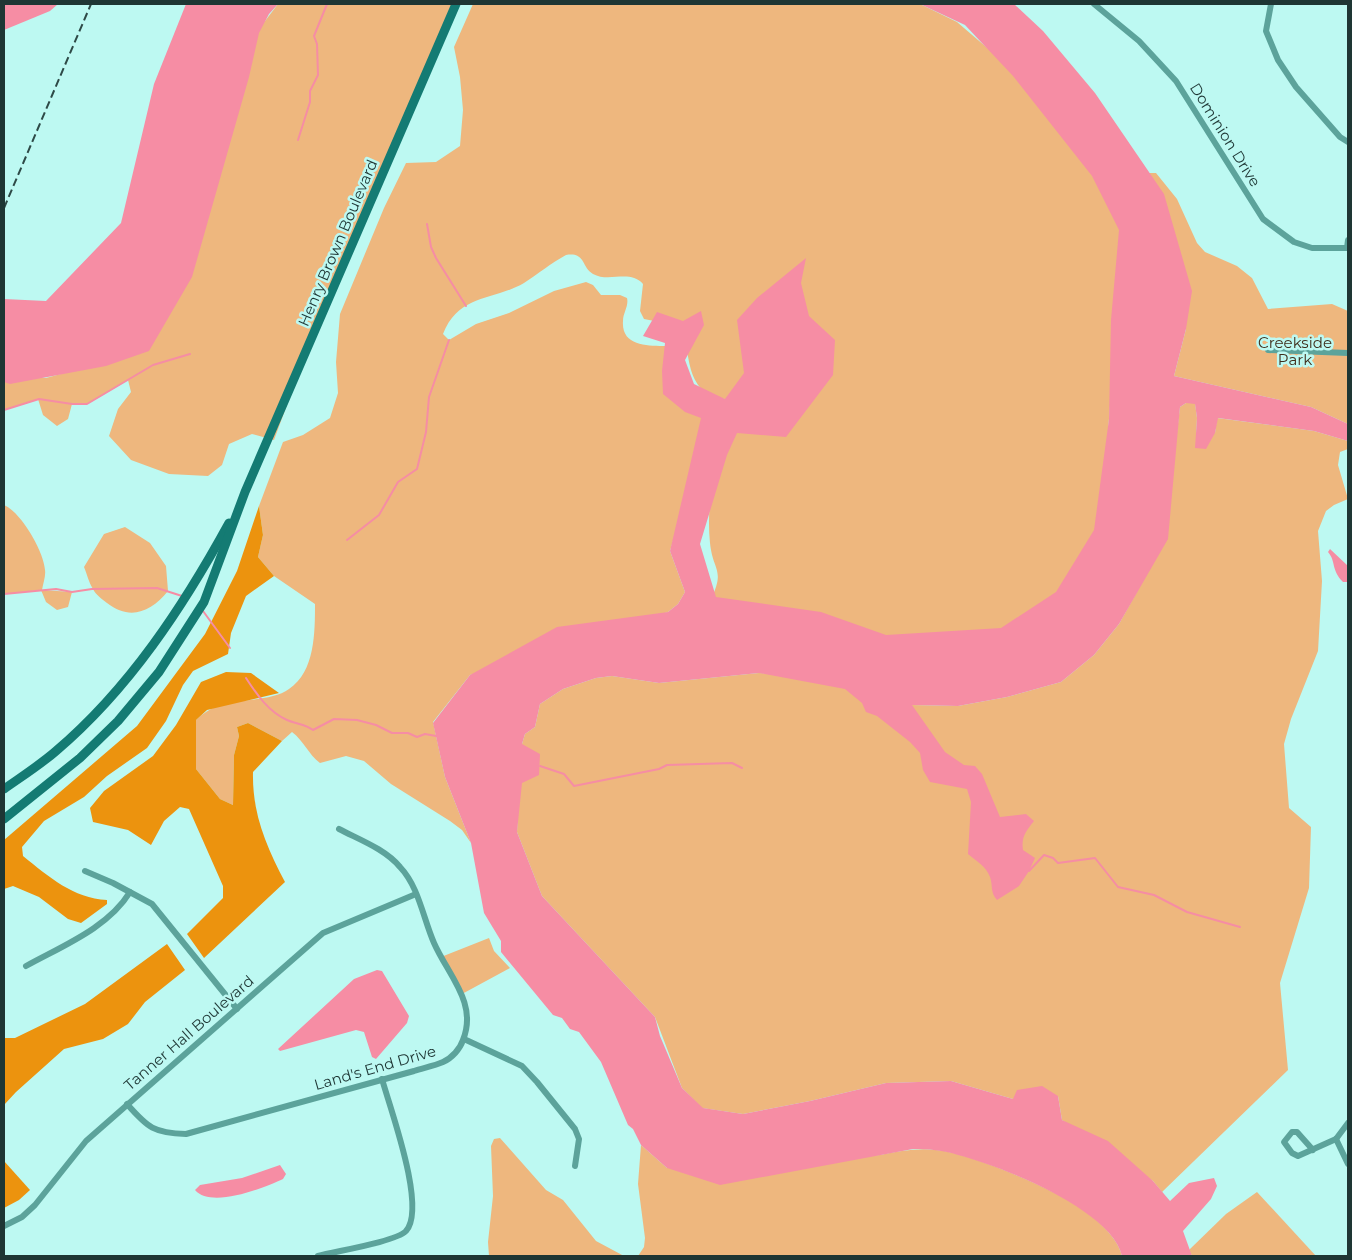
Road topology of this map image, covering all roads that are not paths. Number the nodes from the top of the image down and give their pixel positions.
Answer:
1 (456, 4) edge
2 (1094, 4) edge
3 (1271, 4) edge
4 (1348, 142) edge
5 (1348, 240) edge
6 (1348, 248) edge
7 (1268, 350) dead end
8 (1348, 352) edge
9 (246, 492) junction
10 (4, 789) edge
11 (4, 819) edge
12 (339, 829) dead end
13 (85, 871) dead end
14 (130, 892) junction
15 (416, 894) junction
16 (26, 966) dead end
17 (237, 1009) junction
18 (464, 1038) junction
19 (382, 1079) junction
20 (127, 1104) junction
21 (1348, 1123) edge
22 (1336, 1139) junction
23 (1313, 1150) junction
24 (1348, 1164) edge
25 (576, 1166) dead end
26 (4, 1226) edge
27 (318, 1256) edge

1 - 9 main road, Henry Brown Boulevard
2 - 6 street, Dominion Drive
3 - 4 street
5 - 6 street
7 - 8 street
9 - 10 main road, Henry Brown Boulevard
9 - 11 main road, Henry Brown Boulevard
12 - 15 street, Land's End Drive
13 - 14 street
14 - 16 street
14 - 17 street
15 - 17 street, Tanner Hall Boulevard
15 - 18 street, Land's End Drive
17 - 20 street, Tanner Hall Boulevard
18 - 19 street, Land's End Drive
18 - 25 street
19 - 20 street, Land's End Drive
19 - 27 street
20 - 26 street, Tanner Hall Boulevard
21 - 22 street
22 - 23 street
22 - 24 street
23 - 23 street

